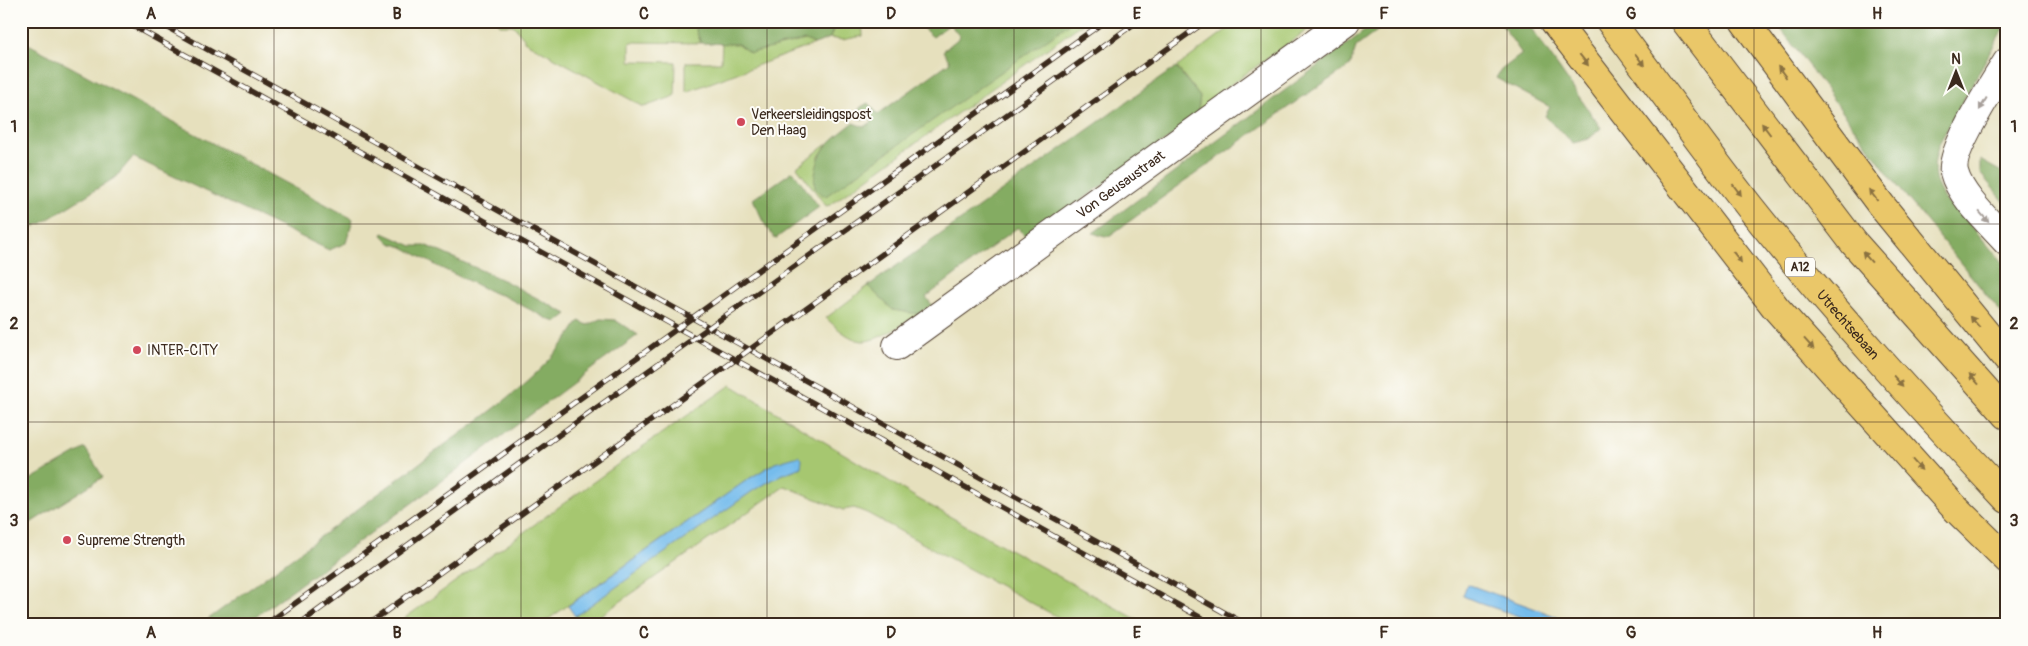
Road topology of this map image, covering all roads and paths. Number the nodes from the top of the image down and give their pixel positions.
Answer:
1 (1346, 21) edge
2 (1554, 21) edge
3 (1610, 21) edge
4 (1685, 21) edge
5 (1744, 21) edge
6 (2007, 62) edge
7 (2007, 242) edge
8 (897, 346) dead end
9 (2007, 359) edge
10 (2007, 415) edge
11 (2007, 499) edge
12 (2007, 559) edge

1 - 8 street, Von Geusaustraat
2 -> 12 highway
3 -> 11 highway, Utrechtsebaan / A12
10 -> 4 highway
9 -> 5 highway
6 -> 7 street

